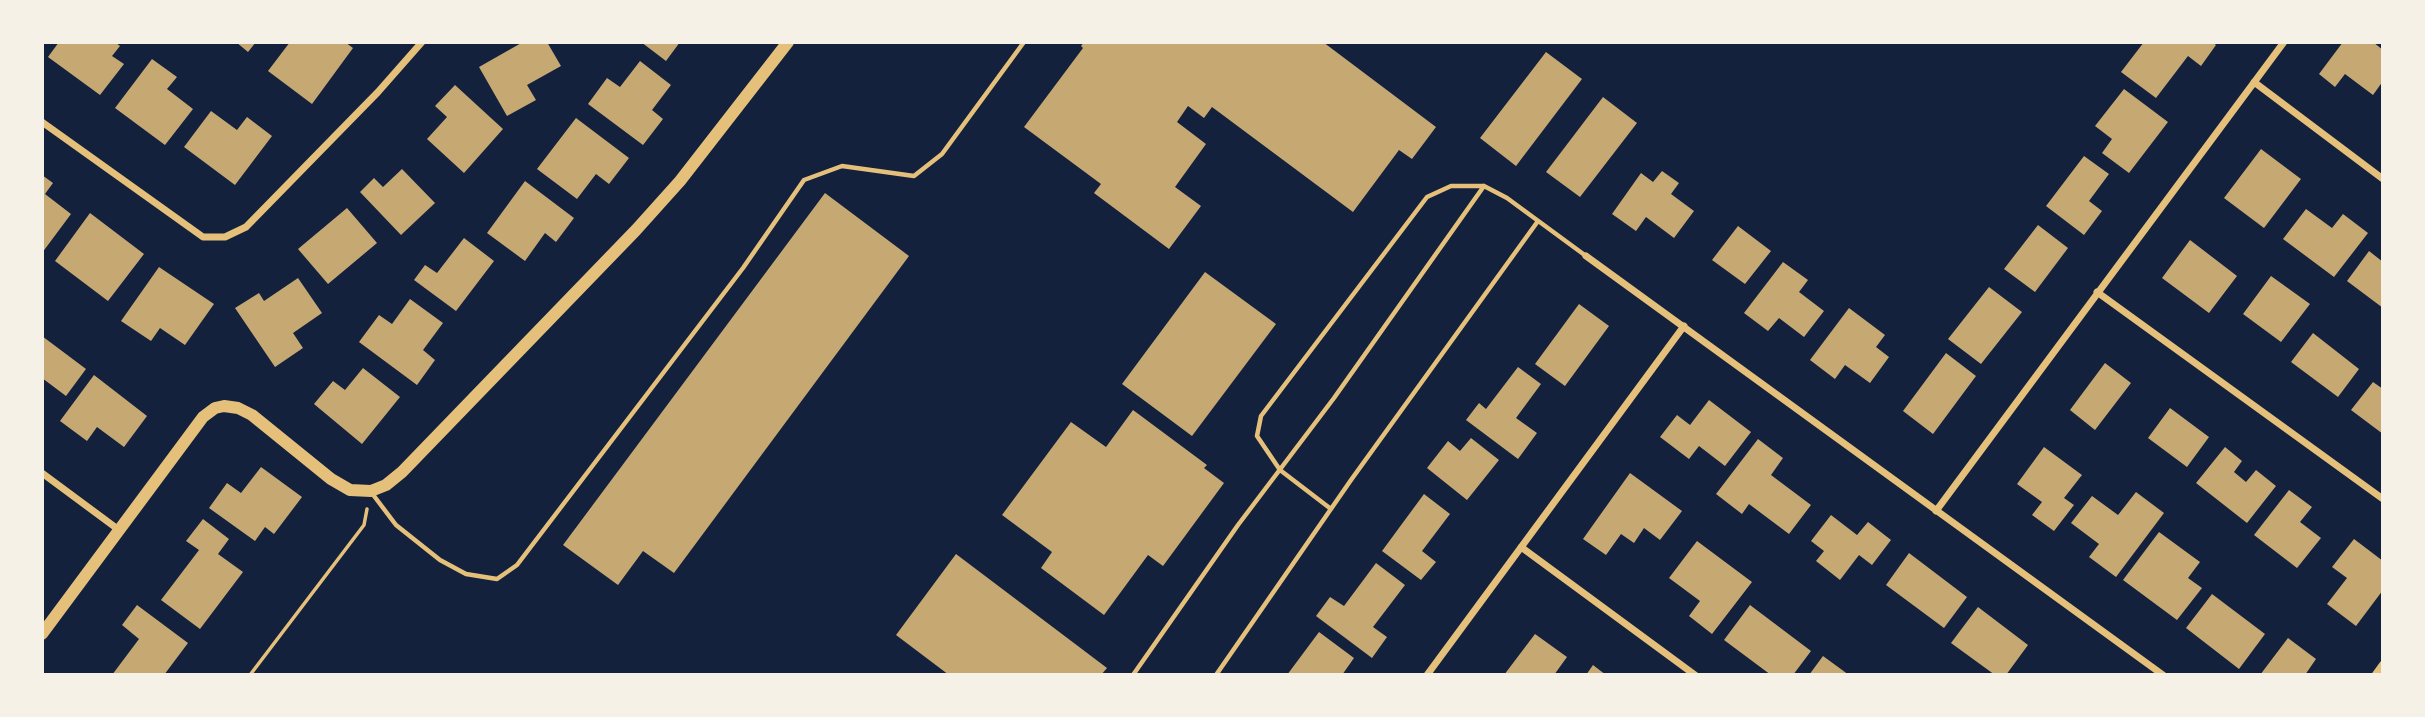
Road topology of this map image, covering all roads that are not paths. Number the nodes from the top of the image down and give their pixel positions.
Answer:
1 (422, 42) edge
2 (788, 42) edge
3 (1024, 42) edge
4 (2284, 42) edge
5 (2254, 82) junction
6 (42, 122) edge
7 (2383, 179) edge
8 (1484, 186) junction
9 (1538, 221) junction
10 (1586, 257) joint
11 (2097, 292) junction
12 (1684, 326) junction
13 (1280, 470) junction
14 (42, 473) edge
15 (371, 491) junction
16 (2383, 499) edge
17 (1331, 509) junction
18 (1936, 511) junction
19 (119, 530) junction
20 (1521, 547) junction
21 (42, 634) edge
22 (2383, 664) edge
23 (1133, 675) edge
24 (1216, 675) edge
25 (1427, 675) edge
26 (1695, 675) edge
27 (2163, 675) edge
28 (2375, 675) edge

1 - 6 street
2 - 15 street
3 - 15 lane
4 - 5 street
5 - 7 street
5 - 11 street
8 - 9 lane
8 - 13 lane
8 - 13 lane
9 - 10 lane
9 - 17 lane
10 - 12 street
11 - 16 street
11 - 18 street
12 - 18 street
12 - 20 street
13 - 17 lane
13 - 23 lane
14 - 19 street
15 - 19 street
17 - 24 lane
18 - 27 street
19 - 21 street
20 - 25 street
20 - 26 street
22 - 28 street

